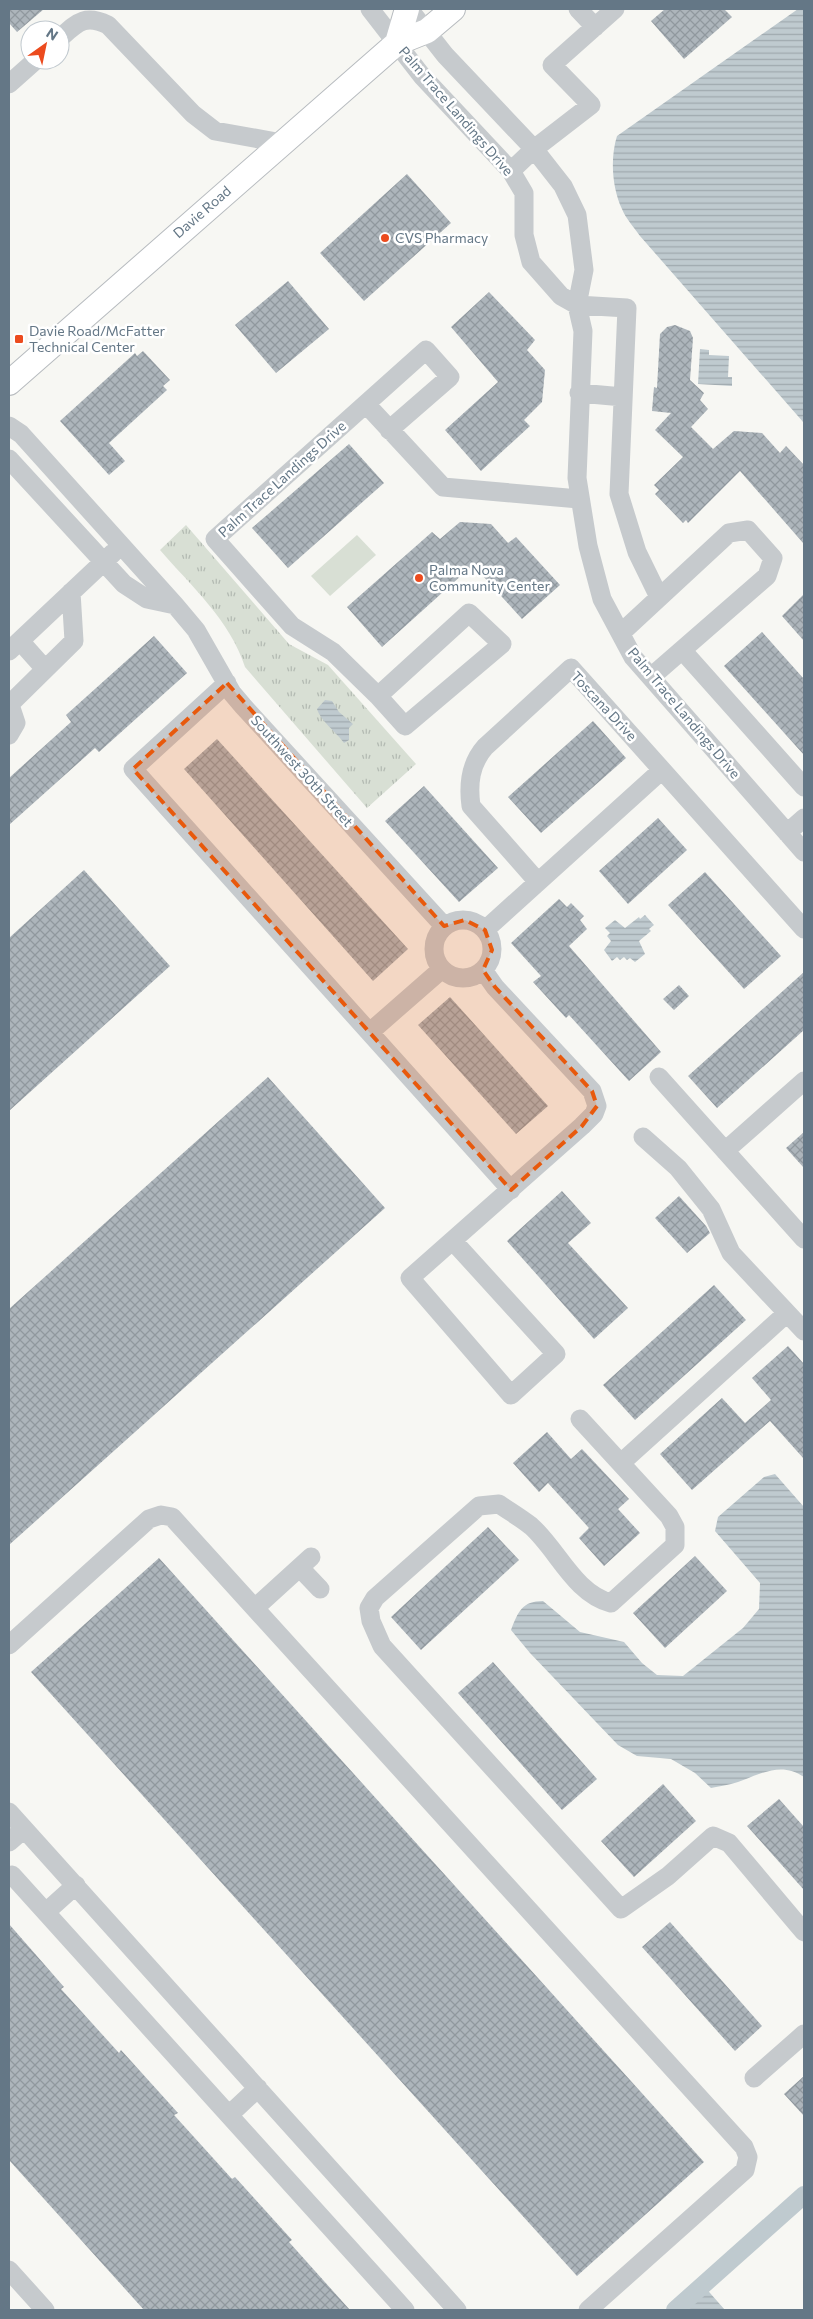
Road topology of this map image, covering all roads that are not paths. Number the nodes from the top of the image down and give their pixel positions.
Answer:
1 (370, 9) edge
2 (408, 9) edge
3 (452, 9) edge
4 (578, 9) edge
5 (615, 9) edge
6 (595, 26) junction
7 (70, 30) edge
8 (427, 31) junction
9 (397, 43) junction
10 (25, 70) edge
11 (9, 84) edge
12 (282, 143) junction
13 (534, 149) junction
14 (510, 171) junction
15 (577, 305) junction
16 (9, 383) edge
17 (579, 393) junction
18 (623, 397) junction
19 (366, 404) junction
20 (9, 426) edge
21 (389, 430) junction
22 (9, 459) edge
23 (579, 499) junction
24 (121, 546) junction
25 (104, 562) junction
26 (71, 592) junction
27 (659, 597) junction
28 (175, 605) junction
29 (621, 633) junction
30 (14, 646) edge
31 (682, 650) junction
32 (46, 669) junction
33 (651, 677) junction
34 (227, 683) junction
35 (378, 696) junction
36 (9, 703) edge
37 (10, 734) edge
38 (662, 770) junction
39 (804, 788) edge
40 (804, 818) edge
41 (787, 833) junction
42 (804, 852) edge
43 (538, 882) junction
44 (444, 926) junction
45 (804, 929) edge
46 (485, 930) junction
47 (442, 969) junction
48 (483, 970) junction
49 (370, 1032) junction
50 (659, 1077) dead end
51 (804, 1081) edge
52 (644, 1137) dead end
53 (725, 1151) junction
54 (511, 1190) junction
55 (804, 1239) edge
56 (453, 1241) junction
57 (787, 1312) junction
58 (804, 1332) edge
59 (580, 1419) dead end
60 (621, 1464) junction
61 (320, 1589) dead end
62 (254, 1608) junction
63 (9, 1645) edge
64 (9, 1812) edge
65 (24, 1829) junction
66 (9, 1842) edge
67 (12, 1875) dead end
68 (76, 1886) junction
69 (46, 1912) junction
70 (804, 1932) edge
71 (804, 2034) edge
72 (754, 2078) dead end
73 (258, 2088) junction
74 (229, 2115) junction
75 (9, 2270) edge
76 (45, 2310) edge
77 (405, 2310) edge
78 (457, 2310) edge
79 (588, 2310) edge

1 - 9 street, Palm Trace Landings Drive
2 - 8 street, Palm Trace Landings Drive
2 - 9 main road
3 - 8 main road, Davie Road
4 - 6 street
5 - 6 street
6 - 13 street
7 - 12 street
8 - 9 main road, Davie Road
8 - 13 street, Palm Trace Landings Drive
9 - 12 main road, Davie Road
9 - 14 street, Palm Trace Landings Drive
10 - 11 street
12 - 16 main road, Davie Road
13 - 14 street
13 - 15 street, Palm Trace Landings Drive
14 - 15 street, Palm Trace Landings Drive
15 - 17 street, Palm Trace Landings Drive
15 - 18 street
17 - 18 street
17 - 23 street, Palm Trace Landings Drive
18 - 27 street
19 - 21 street
19 - 21 street, Palm Trace Landings Drive
19 - 35 street, Palm Trace Landings Drive
20 - 24 street, Southwest 30th Street
21 - 23 street
22 - 25 street
23 - 29 street, Palm Trace Landings Drive
24 - 25 street
24 - 28 street, Southwest 30th Street
25 - 26 street
25 - 28 street
26 - 30 street
26 - 32 street
27 - 29 street
27 - 31 street
28 - 34 street, Southwest 30th Street
29 - 33 street, Palm Trace Landings Drive
30 - 32 street
31 - 33 street
31 - 39 street
32 - 36 street
33 - 41 street, Palm Trace Landings Drive
34 - 44 street, Southwest 30th Street
34 - 49 street
35 - 35 street
36 - 37 street
38 - 43 street
38 - 43 street, Toscana Drive
38 - 45 street, Toscana Drive
40 - 41 street
41 - 42 street, Palm Trace Landings Drive
43 - 46 street
44 - 46 street
44 - 47 street
46 - 48 street
47 - 48 street
47 - 49 street
48 - 54 street
49 - 54 street
50 - 53 street
51 - 53 street
52 - 57 street
53 - 55 street
54 - 56 street
56 - 56 street
57 - 58 street
57 - 60 street
59 - 60 street
60 - 70 street
61 - 62 street
62 - 63 street
62 - 79 street
64 - 65 street
65 - 66 street
65 - 68 street
67 - 69 street
68 - 69 street
68 - 73 street
69 - 74 street
71 - 72 street
73 - 74 street
73 - 78 street
74 - 77 street
75 - 76 street

